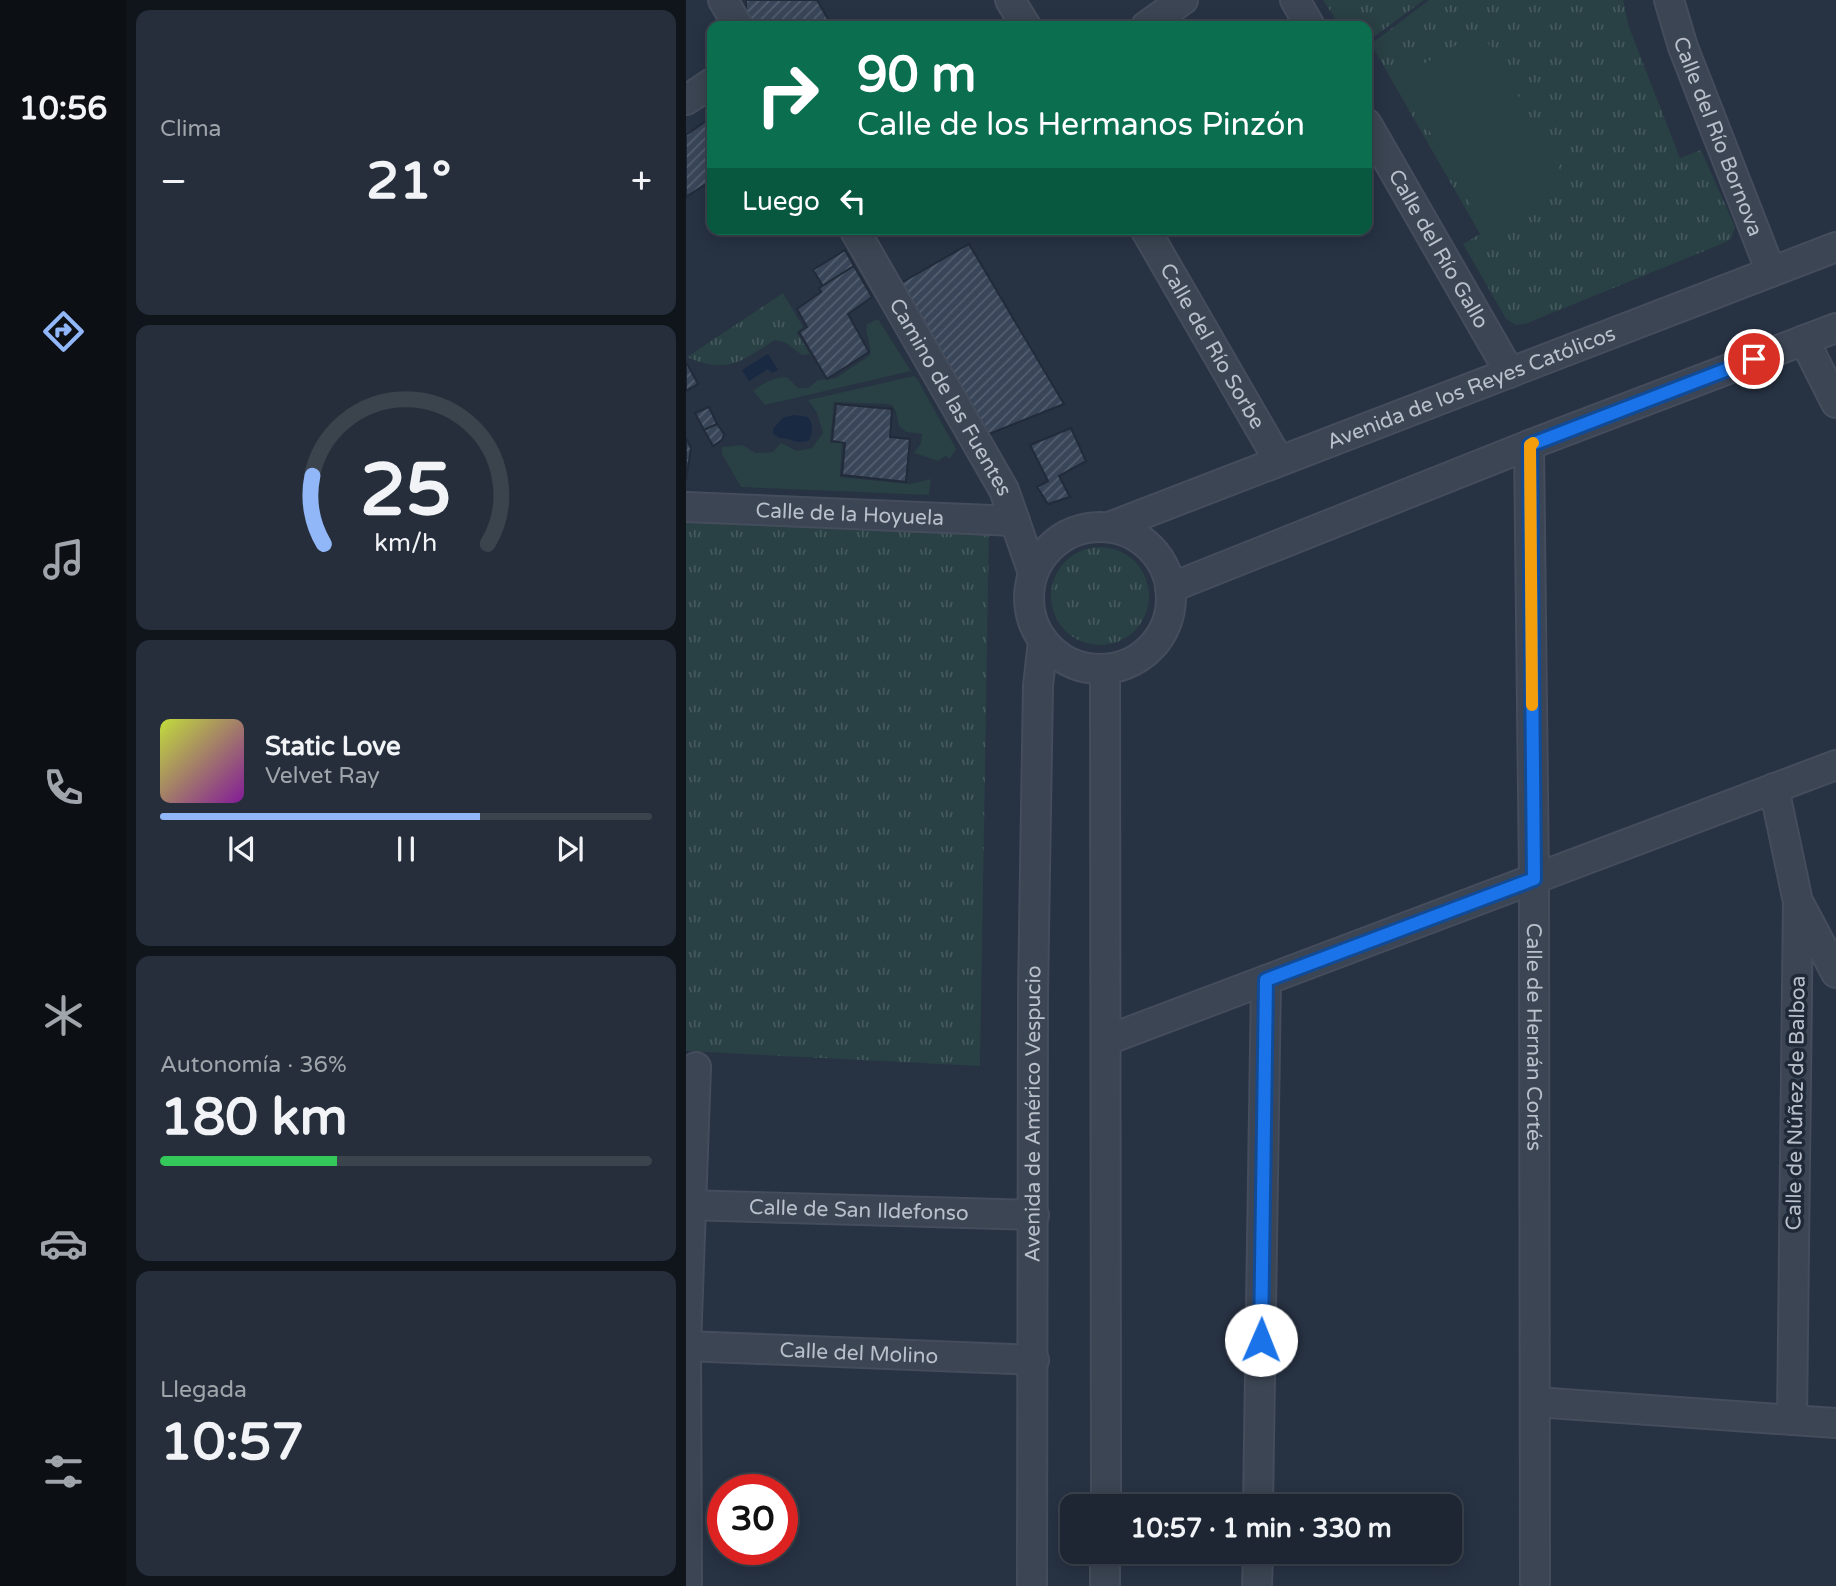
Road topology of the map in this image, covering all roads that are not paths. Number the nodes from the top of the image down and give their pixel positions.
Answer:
1 (723, 0) edge
2 (1010, 0) edge
3 (1183, 0) edge
4 (1295, 0) edge
5 (1669, 0) edge
6 (735, 21) edge
7 (1023, 21) edge
8 (1153, 21) edge
9 (1307, 21) edge
10 (707, 86) edge
11 (686, 100) edge
12 (1372, 133) edge
13 (858, 235) edge
14 (1148, 235) edge
15 (1836, 247) edge
16 (1771, 272) junction
17 (1836, 328) edge
18 (1804, 340) junction
19 (1510, 373) junction
20 (1836, 403) edge
21 (1530, 445) junction
22 (1279, 461) junction
23 (686, 507) edge
24 (1015, 521) junction
25 (1109, 527) junction
26 (1033, 573) junction
27 (1170, 588) junction
28 (1043, 641) junction
29 (1105, 669) junction
30 (1836, 765) edge
31 (1774, 788) junction
32 (1534, 879) junction
33 (1798, 902) junction
34 (1836, 974) edge
35 (1266, 980) junction
36 (1107, 1040) junction
37 (696, 1066) dead end
38 (688, 1205) edge
39 (1034, 1215) junction
40 (686, 1346) edge
41 (1034, 1360) junction
42 (1535, 1402) junction
43 (1793, 1420) junction
44 (1836, 1423) edge
45 (1106, 1494) edge
46 (1258, 1494) edge
47 (1105, 1564) edge
48 (1258, 1564) edge
49 (687, 1586) edge
50 (1032, 1586) edge
51 (1105, 1586) edge
52 (1257, 1586) edge
53 (1535, 1586) edge

1 - 6 street
2 - 7 street
3 - 8 street
4 - 9 street
5 - 16 street, Calle del Río Bornova
10 - 11 street
12 - 19 street, Calle del Río Gallo
13 - 24 street, Camino de las Fuentes
14 - 22 street, Calle del Río Sorbe
15 - 16 street, Avenida de los Reyes Católicos
16 - 19 street, Avenida de los Reyes Católicos
17 - 18 street
18 - 20 street
18 - 21 street
19 - 22 street, Avenida de los Reyes Católicos
21 - 27 street
21 - 32 street, Calle de Hernán Cortés
22 - 25 street, Avenida de los Reyes Católicos
23 - 24 street, Calle de la Hoyuela
24 - 26 street, Camino de las Fuentes
25 - 26 street
25 - 27 street
26 - 28 street
27 - 29 street
28 - 29 street
28 - 39 street, Avenida de Américo Vespucio
29 - 36 street
30 - 31 street
31 - 32 street
31 - 33 street, Calle de Núñez de Balboa
32 - 35 street
32 - 42 street, Calle de Hernán Cortés
33 - 34 street
33 - 43 street, Calle de Núñez de Balboa
35 - 36 street
35 - 46 street
36 - 45 street
37 - 38 street
38 - 39 street, Calle de San Ildefonso
38 - 40 street
39 - 41 street, Avenida de Américo Vespucio
40 - 41 street, Calle del Molino
40 - 49 street
41 - 50 street, Avenida de Américo Vespucio
42 - 43 street
42 - 53 street, Calle de Hernán Cortés
43 - 44 street
47 - 51 street
48 - 52 street

